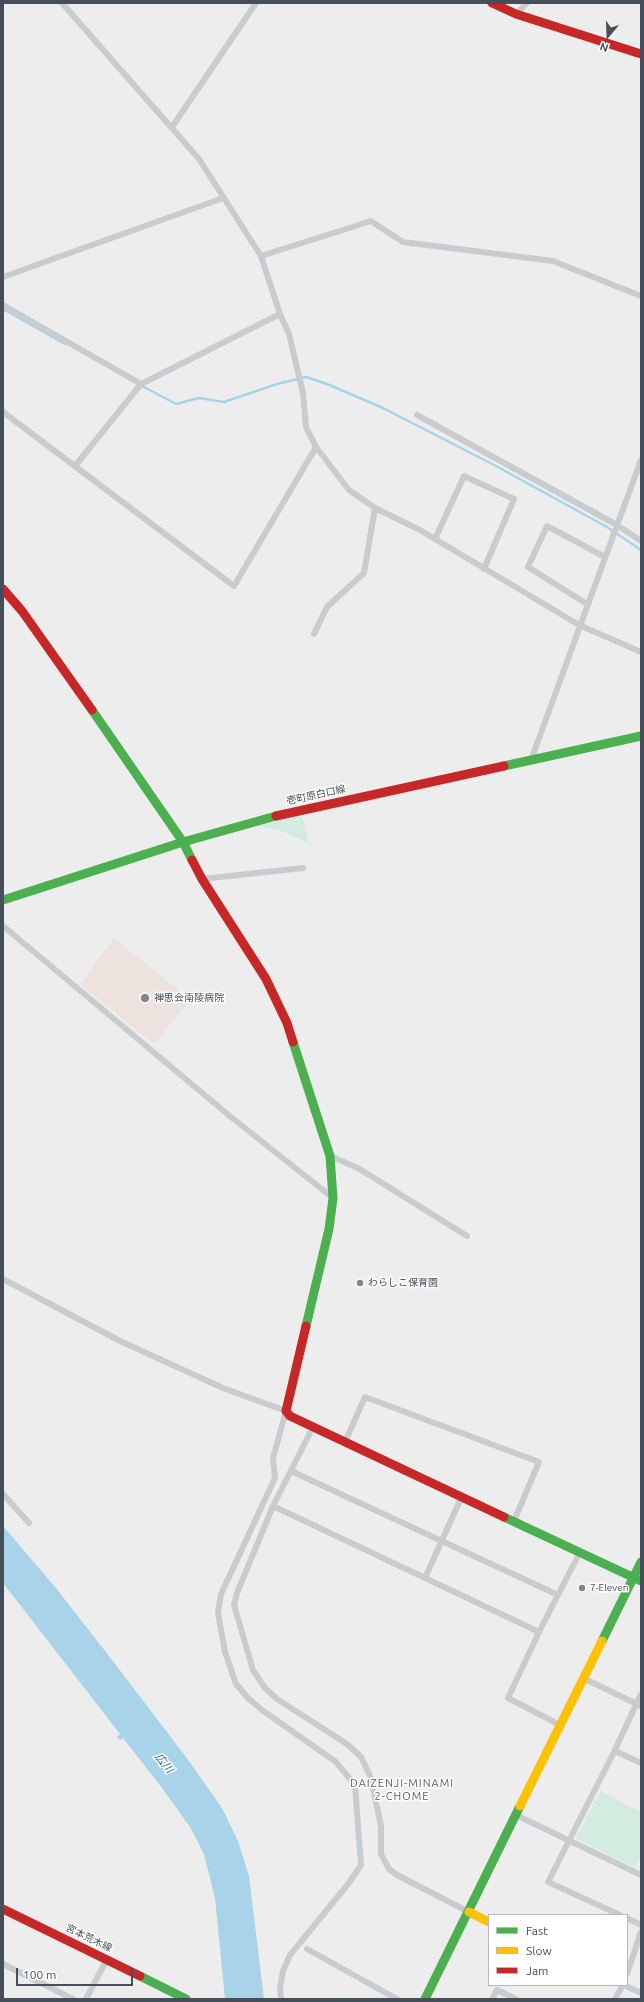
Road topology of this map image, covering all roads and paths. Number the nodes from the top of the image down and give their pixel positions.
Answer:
1 (62, 3) edge
2 (256, 3) edge
3 (492, 3) edge
4 (527, 3) edge
5 (516, 14) junction
6 (641, 54) edge
7 (172, 127) junction
8 (223, 198) junction
9 (261, 256) junction
10 (3, 277) edge
11 (641, 296) edge
12 (3, 305) edge
13 (280, 314) junction
14 (141, 384) junction
15 (3, 412) edge
16 (417, 415) dead end
17 (316, 447) junction
18 (641, 460) edge
19 (75, 466) junction
20 (375, 508) junction
21 (617, 525) junction
22 (435, 539) junction
23 (641, 541) edge
24 (605, 557) junction
25 (484, 570) junction
26 (3, 589) edge
27 (587, 604) junction
28 (579, 625) junction
29 (314, 634) dead end
30 (641, 652) edge
31 (641, 736) edge
32 (531, 760) junction
33 (182, 842) junction
34 (303, 868) dead end
35 (202, 879) junction
36 (3, 900) edge
37 (3, 926) edge
38 (330, 1156) junction
39 (333, 1198) junction
40 (467, 1236) dead end
41 (3, 1279) edge
42 (286, 1411) junction
43 (313, 1427) junction
44 (345, 1442) junction
45 (291, 1471) junction
46 (3, 1494) edge
47 (462, 1496) junction
48 (273, 1506) junction
49 (514, 1521) junction
50 (29, 1523) dead end
51 (443, 1541) junction
52 (580, 1552) junction
53 (641, 1562) edge
54 (425, 1578) junction
55 (637, 1579) edge
56 (558, 1595) junction
57 (540, 1632) junction
58 (583, 1678) junction
59 (641, 1694) edge
60 (639, 1705) edge
61 (560, 1725) junction
62 (615, 1751) junction
63 (641, 1763) edge
64 (516, 1815) junction
65 (569, 1840) junction
66 (641, 1875) edge
67 (3, 1909) edge
68 (468, 1912) junction
69 (618, 1914) edge
70 (628, 1918) edge
71 (488, 1922) edge
72 (641, 1925) edge
73 (641, 1932) edge
74 (307, 1949) dead end
75 (107, 1959) junction
76 (3, 1964) edge
77 (628, 1971) edge
78 (623, 1986) edge
79 (626, 1986) edge
80 (641, 1993) edge
81 (74, 1999) edge
82 (86, 1999) edge
83 (186, 1999) edge
84 (281, 1999) edge
85 (397, 1999) edge
86 (425, 1999) edge
87 (492, 1999) edge
88 (516, 1999) edge
89 (615, 1999) edge

1 - 7 street
2 - 7 street
3 - 5 street
4 - 5 street
5 - 6 street
7 - 8 street
8 - 9 street
8 - 10 street
9 - 11 street
9 - 13 street
12 - 14 street
13 - 14 street
13 - 17 street
14 - 19 street
15 - 19 street
16 - 21 street
17 - 19 street
17 - 20 street
18 - 21 street
20 - 22 street
20 - 29 street
21 - 23 street
21 - 24 street
22 - 25 street
22 - 25 street
24 - 27 street
24 - 27 street
25 - 28 street
26 - 33 street
27 - 28 street
28 - 30 street
28 - 32 street
31 - 32 street, 壱町原白口線
32 - 33 street, 壱町原白口線
33 - 35 street
33 - 36 street, 壱町原白口線
34 - 35 street
35 - 38 street
37 - 39 street
38 - 39 street
38 - 40 street
39 - 42 street
41 - 42 street
42 - 43 street
42 - 84 street
43 - 44 street
43 - 45 street
44 - 47 street
44 - 49 street
45 - 48 street
45 - 51 street
46 - 50 street
47 - 49 street
47 - 51 street
48 - 54 street
48 - 68 street
49 - 52 street
51 - 54 street
51 - 56 street
52 - 55 street
52 - 56 street
53 - 55 street
54 - 57 street
55 - 58 street
56 - 57 street
57 - 61 street
58 - 60 street
58 - 61 street
59 - 60 street
60 - 62 street
61 - 64 street
62 - 63 street
62 - 65 street
64 - 65 street
64 - 68 street
65 - 66 street
65 - 69 street
67 - 75 street, 宮本荒木線
68 - 71 street
68 - 86 street
70 - 72 street
73 - 77 street
74 - 85 street
75 - 82 street
75 - 83 street, 宮本荒木線
76 - 81 street
78 - 89 street
79 - 80 street
87 - 88 street

